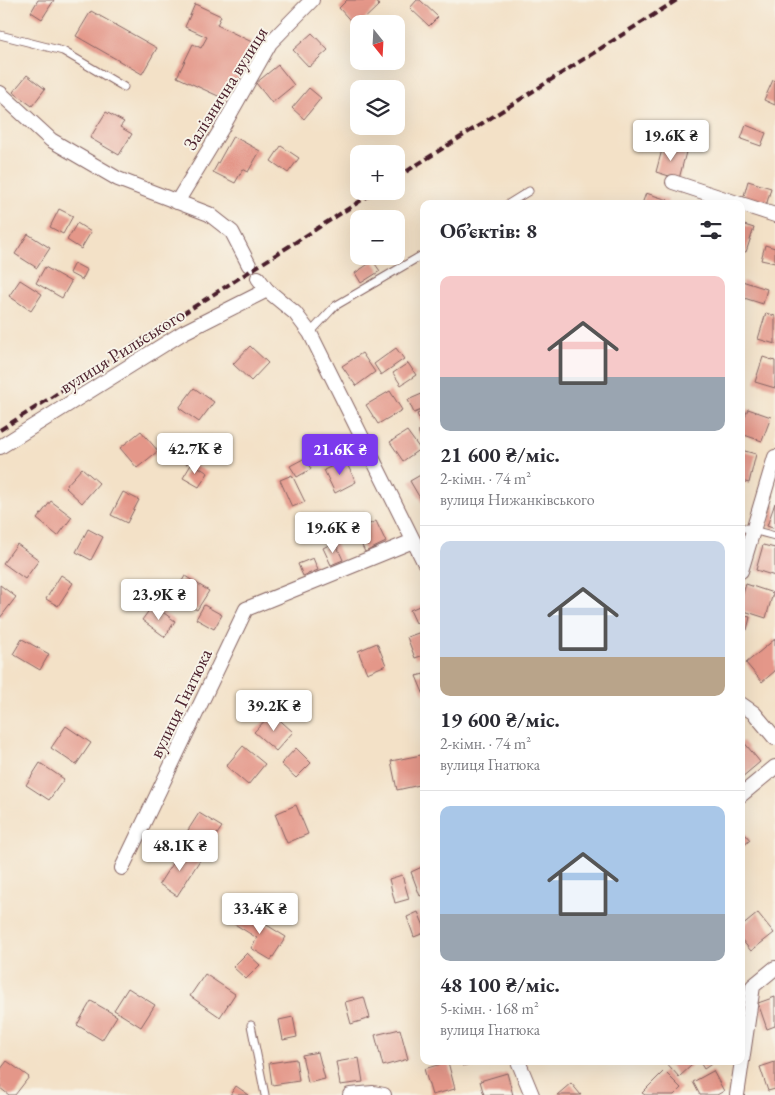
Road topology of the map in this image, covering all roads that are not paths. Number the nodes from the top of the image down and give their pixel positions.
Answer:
1 (312, 0) edge
2 (0, 35) edge
3 (124, 86) dead end
4 (0, 94) edge
5 (673, 182) dead end
6 (529, 191) dead end
7 (514, 200) edge
8 (728, 200) edge
9 (177, 202) junction
10 (745, 206) edge
11 (775, 215) edge
12 (420, 256) edge
13 (249, 265) dead end
14 (258, 278) dead end
15 (267, 290) junction
16 (310, 333) junction
17 (0, 448) edge
18 (775, 457) edge
19 (747, 528) edge
20 (775, 536) edge
21 (413, 540) junction
22 (745, 542) edge
23 (420, 554) edge
24 (745, 707) edge
25 (775, 738) edge
26 (775, 767) edge
27 (745, 792) edge
28 (122, 868) dead end
29 (775, 968) edge
30 (251, 1025) dead end
31 (745, 1040) edge
32 (520, 1065) edge
33 (741, 1065) edge
34 (265, 1095) edge
35 (350, 1095) edge
36 (384, 1095) edge
37 (532, 1095) edge
38 (737, 1095) edge

1 - 9 street, Залізнична вулиця
2 - 3 lane
4 - 9 street
5 - 8 street
6 - 7 lane
9 - 13 street
10 - 11 street
12 - 16 lane
14 - 15 street
15 - 16 street
15 - 17 street, вулиця Рильського
16 - 21 street
18 - 19 street
19 - 20 lane
19 - 22 street
21 - 23 street
21 - 28 street, вулиця Гнатюка
24 - 25 street
26 - 27 street
29 - 31 street
30 - 34 lane
32 - 37 street
33 - 38 street
35 - 36 street

